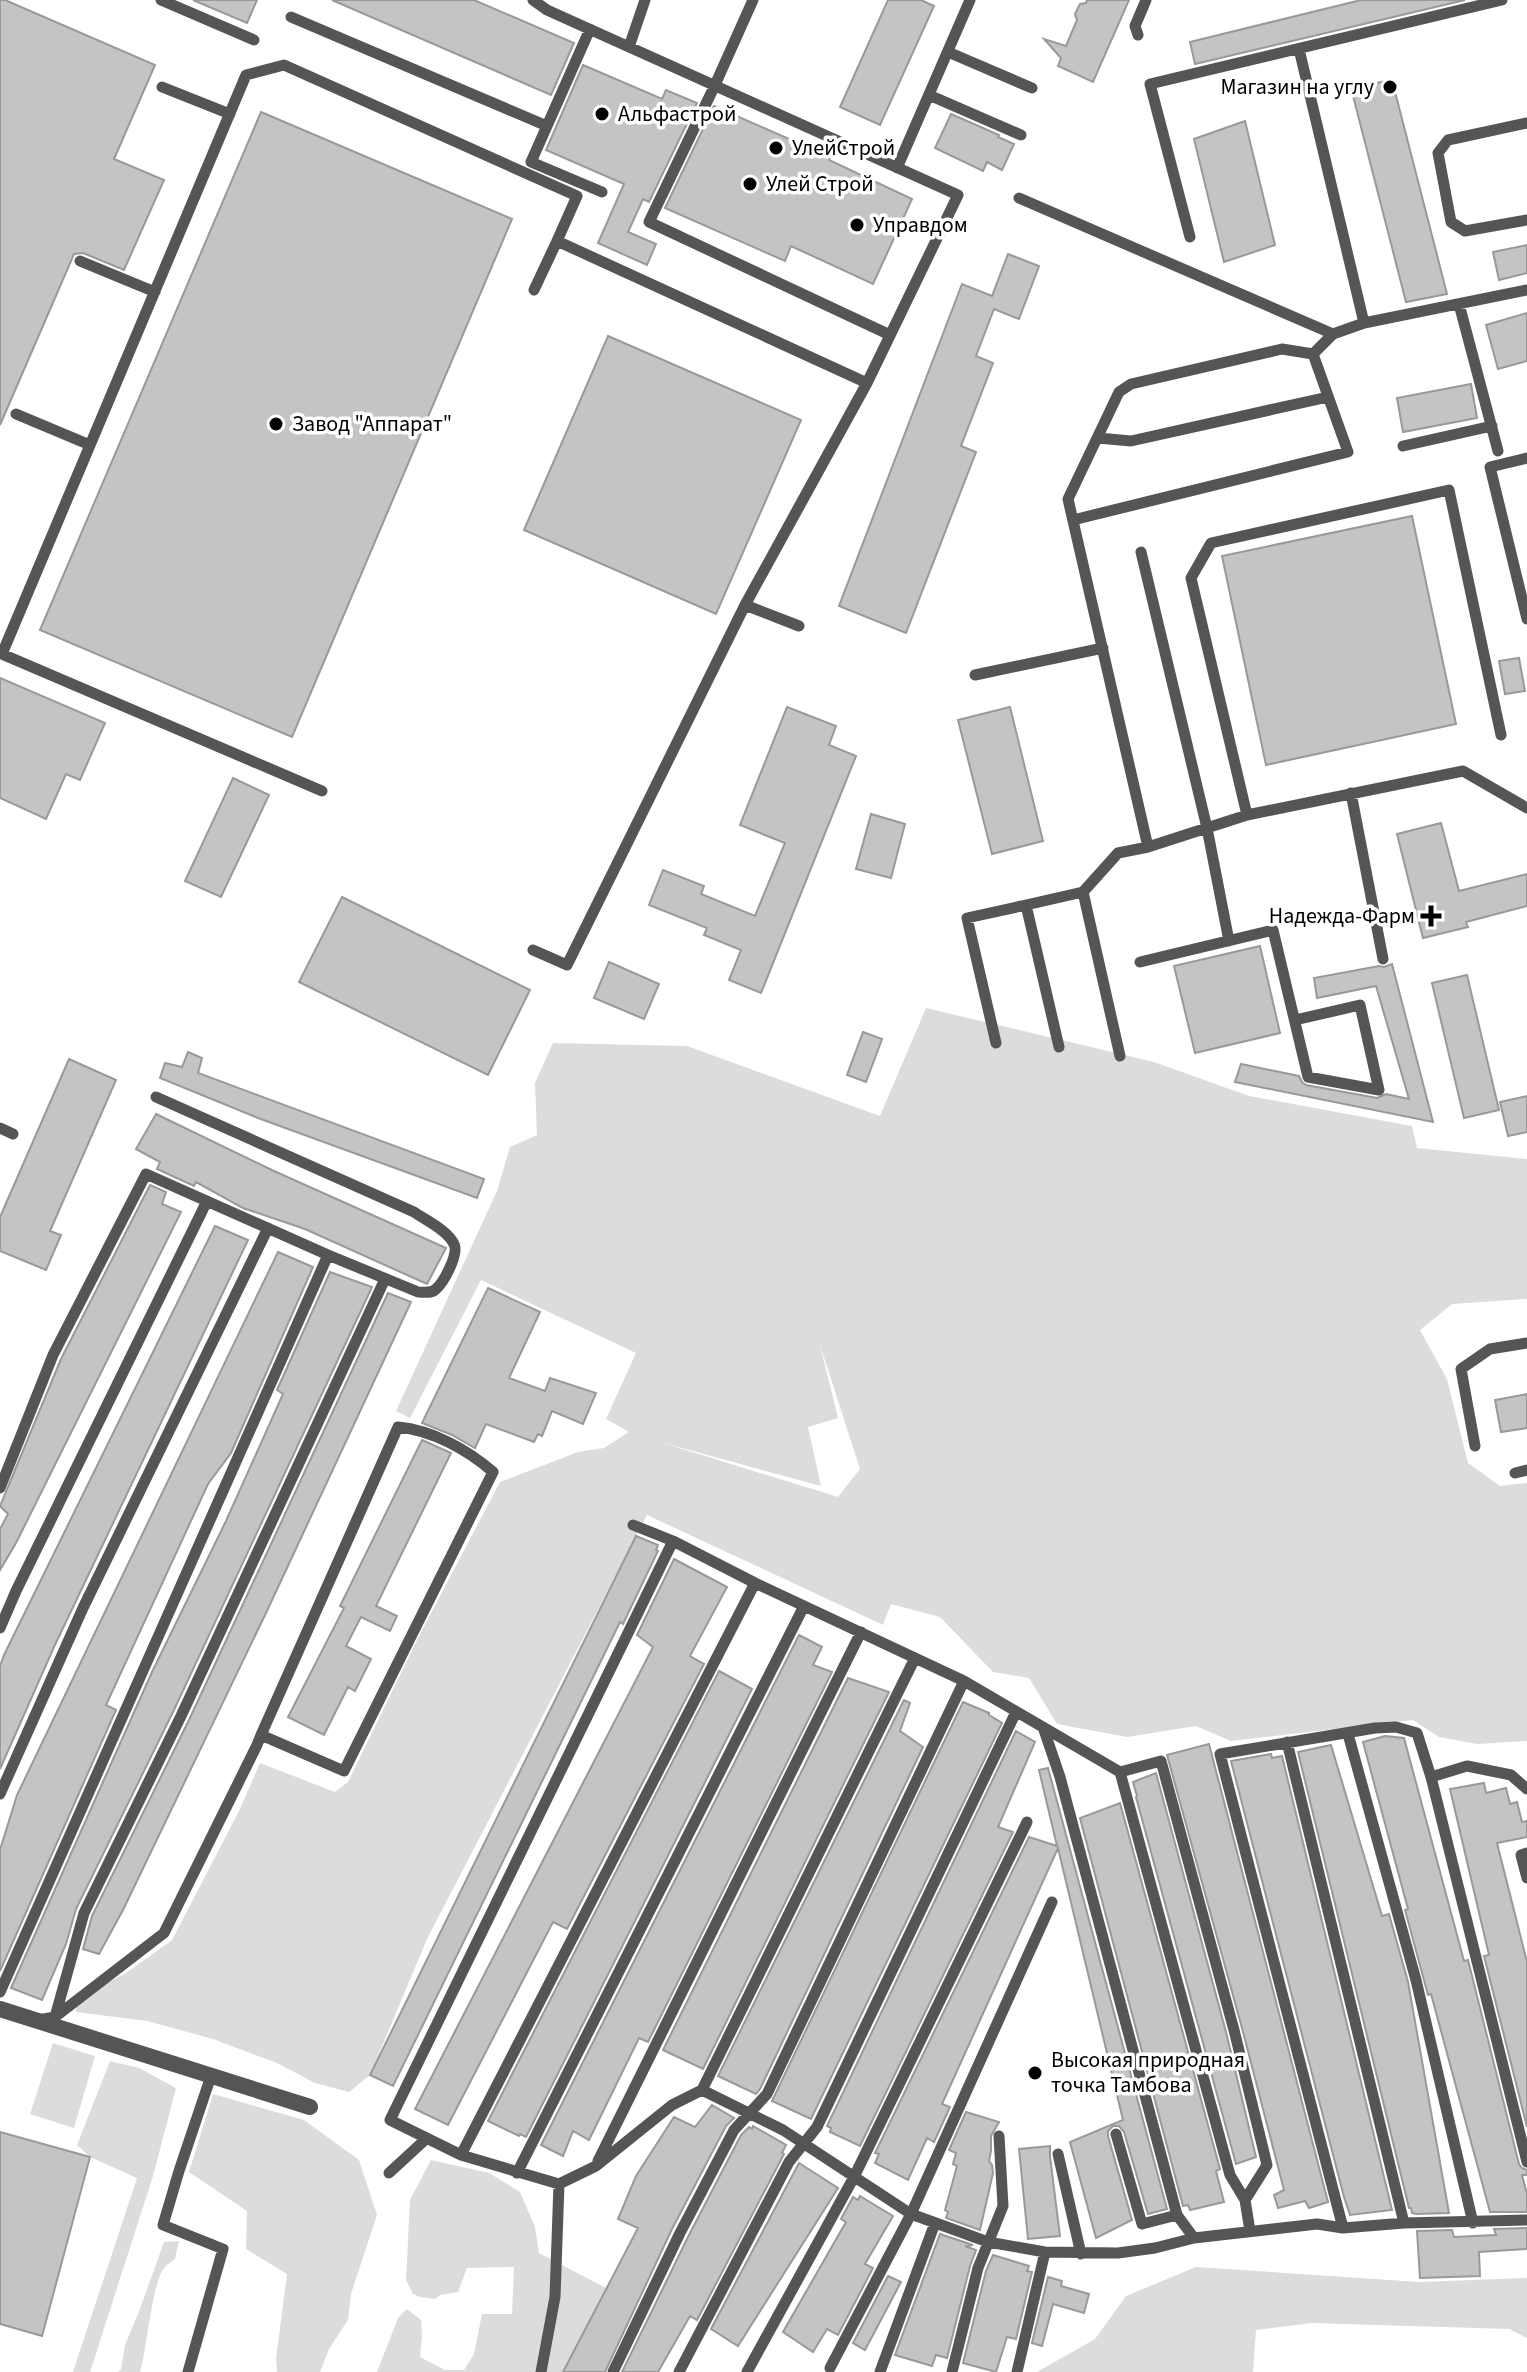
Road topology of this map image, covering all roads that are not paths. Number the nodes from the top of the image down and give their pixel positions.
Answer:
1 (161, 0) edge
2 (533, 0) edge
3 (645, 0) edge
4 (753, 0) edge
5 (970, 0) edge
6 (1146, 0) edge
7 (1502, 0) edge
8 (291, 17) dead end
9 (590, 29) junction
10 (1138, 35) dead end
11 (254, 40) dead end
12 (629, 47) junction
13 (1299, 49) junction
14 (948, 52) junction
15 (715, 85) junction
16 (162, 87) dead end
17 (1032, 88) dead end
18 (929, 95) junction
19 (230, 114) junction
20 (1527, 123) edge
21 (547, 126) junction
22 (1021, 135) dead end
23 (897, 168) junction
24 (602, 192) dead end
25 (1019, 198) dead end
26 (1527, 220) edge
27 (1190, 237) dead end
28 (557, 241) junction
29 (80, 261) dead end
30 (534, 290) dead end
31 (1527, 290) edge
32 (155, 292) junction
33 (1459, 304) junction
34 (1364, 323) junction
35 (1333, 334) junction
36 (890, 335) junction
37 (1313, 354) junction
38 (867, 383) junction
39 (1328, 397) junction
40 (16, 414) dead end
41 (1492, 426) junction
42 (1098, 438) junction
43 (90, 445) junction
44 (1403, 446) dead end
45 (1498, 451) dead end
46 (1527, 458) edge
47 (1073, 520) junction
48 (1141, 552) dead end
49 (1523, 584) edge
50 (745, 605) junction
51 (1527, 619) edge
52 (799, 626) dead end
53 (1103, 648) junction
54 (1, 654) edge
55 (975, 675) dead end
56 (1501, 735) dead end
57 (322, 791) dead end
58 (1351, 793) junction
59 (1527, 808) edge
60 (1247, 815) junction
61 (1207, 828) junction
62 (1148, 847) junction
63 (1083, 892) junction
64 (1026, 905) junction
65 (1229, 941) junction
66 (533, 950) dead end
67 (1383, 959) dead end
68 (1140, 962) dead end
69 (1295, 1020) junction
70 (996, 1043) dead end
71 (1059, 1047) dead end
72 (1120, 1056) dead end
73 (156, 1097) dead end
74 (0, 1128) edge
75 (13, 1134) dead end
76 (207, 1201) junction
77 (268, 1228) junction
78 (328, 1255) junction
79 (385, 1279) junction
80 (1527, 1343) edge
81 (1475, 1446) dead end
82 (0, 1488) edge
83 (633, 1525) dead end
84 (673, 1541) junction
85 (755, 1583) junction
86 (804, 1606) junction
87 (0, 1628) edge
88 (861, 1632) junction
89 (915, 1658) junction
90 (964, 1681) junction
91 (1016, 1712) junction
92 (1043, 1727) junction
93 (1348, 1734) junction
94 (261, 1735) junction
95 (1287, 1742) junction
96 (1120, 1772) junction
97 (1431, 1777) junction
98 (1527, 1789) edge
99 (0, 1794) edge
100 (1027, 1822) dead end
101 (1527, 1853) edge
102 (1527, 1878) edge
103 (1052, 1902) dead end
104 (0, 1992) edge
105 (0, 2009) edge
106 (55, 2017) junction
107 (37, 2020) junction
108 (211, 2076) junction
109 (702, 2090) junction
110 (310, 2107) dead end
111 (750, 2113) junction
112 (1116, 2134) dead end
113 (999, 2136) dead end
114 (427, 2138) junction
115 (805, 2143) junction
116 (1058, 2154) dead end
117 (461, 2155) junction
118 (1527, 2162) edge
119 (596, 2166) junction
120 (389, 2173) dead end
121 (517, 2173) junction
122 (854, 2177) junction
123 (559, 2184) junction
124 (1245, 2200) junction
125 (911, 2214) junction
126 (1177, 2215) junction
127 (1527, 2220) edge
128 (935, 2223) junction
129 (1404, 2223) junction
130 (1473, 2223) junction
131 (1343, 2228) junction
132 (1250, 2231) junction
133 (1194, 2238) junction
134 (988, 2242) junction
135 (1045, 2252) junction
136 (1081, 2254) junction
137 (830, 2368) dead end
138 (188, 2372) edge
139 (541, 2372) edge
140 (613, 2372) edge
141 (679, 2372) edge
142 (747, 2372) edge
143 (880, 2372) edge
144 (952, 2372) edge
145 (1017, 2372) edge

1 - 11 lane
2 - 9 lane
3 - 12 lane
4 - 15 lane
5 - 14 lane
6 - 10 lane
7 - 13 lane
8 - 21 lane
9 - 12 lane
9 - 21 lane
12 - 15 lane
13 - 27 lane
13 - 34 lane
14 - 17 lane
14 - 18 lane
15 - 23 lane
15 - 36 lane
16 - 19 lane
18 - 22 lane
18 - 23 lane
19 - 28 lane
19 - 32 lane
20 - 26 lane
21 - 24 lane
23 - 36 lane
25 - 35 lane
28 - 30 lane
28 - 38 lane
29 - 32 lane
31 - 33 lane
32 - 43 lane
33 - 34 lane
33 - 41 lane
34 - 35 lane
35 - 37 lane
36 - 38 lane
37 - 39 lane
37 - 42 lane
38 - 50 lane
39 - 42 lane
39 - 47 lane
40 - 43 lane
41 - 44 lane
41 - 45 lane
42 - 47 lane
43 - 54 lane
46 - 49 lane
47 - 53 lane
48 - 61 lane
49 - 51 lane
50 - 52 lane
50 - 66 lane
53 - 55 lane
53 - 62 lane
54 - 57 lane
56 - 60 lane
58 - 59 lane
58 - 60 lane
58 - 67 lane
60 - 61 lane
61 - 62 lane
61 - 65 lane
62 - 63 lane
63 - 64 lane
63 - 72 lane
64 - 70 lane
64 - 71 lane
65 - 68 lane
65 - 69 lane
69 - 69 lane
73 - 79 lane
74 - 75 lane
76 - 77 lane
76 - 82 lane
76 - 87 lane
77 - 78 lane
77 - 99 lane
78 - 79 lane
78 - 104 lane
79 - 106 lane
80 - 81 lane
83 - 84 lane
84 - 85 lane
84 - 114 lane
85 - 86 lane
85 - 117 lane
86 - 88 lane
86 - 121 lane
88 - 89 lane
88 - 119 lane
89 - 90 lane
89 - 109 lane
90 - 91 lane
90 - 111 lane
91 - 92 lane
91 - 115 lane
92 - 96 lane
92 - 126 lane
93 - 95 lane
93 - 97 lane
93 - 130 lane
94 - 94 lane
94 - 106 lane
95 - 129 lane
95 - 131 lane
96 - 124 lane
96 - 124 lane
97 - 98 lane
97 - 118 lane
100 - 122 lane
101 - 102 lane
103 - 125 lane
105 - 107 street
106 - 107 lane
107 - 108 street
108 - 110 street
108 - 138 lane
109 - 111 lane
109 - 119 lane
111 - 115 lane
111 - 140 lane
112 - 126 lane
113 - 134 lane
114 - 117 lane
114 - 120 lane
115 - 122 lane
115 - 141 lane
116 - 136 lane
117 - 121 lane
119 - 123 lane
121 - 123 lane
122 - 125 lane
122 - 142 lane
123 - 139 lane
124 - 132 lane
125 - 128 lane
125 - 137 lane
126 - 133 lane
127 - 130 lane
128 - 134 lane
128 - 143 lane
129 - 130 lane
129 - 131 lane
131 - 132 lane
132 - 133 lane
133 - 136 lane
134 - 135 lane
134 - 144 lane
135 - 136 lane
135 - 145 lane

